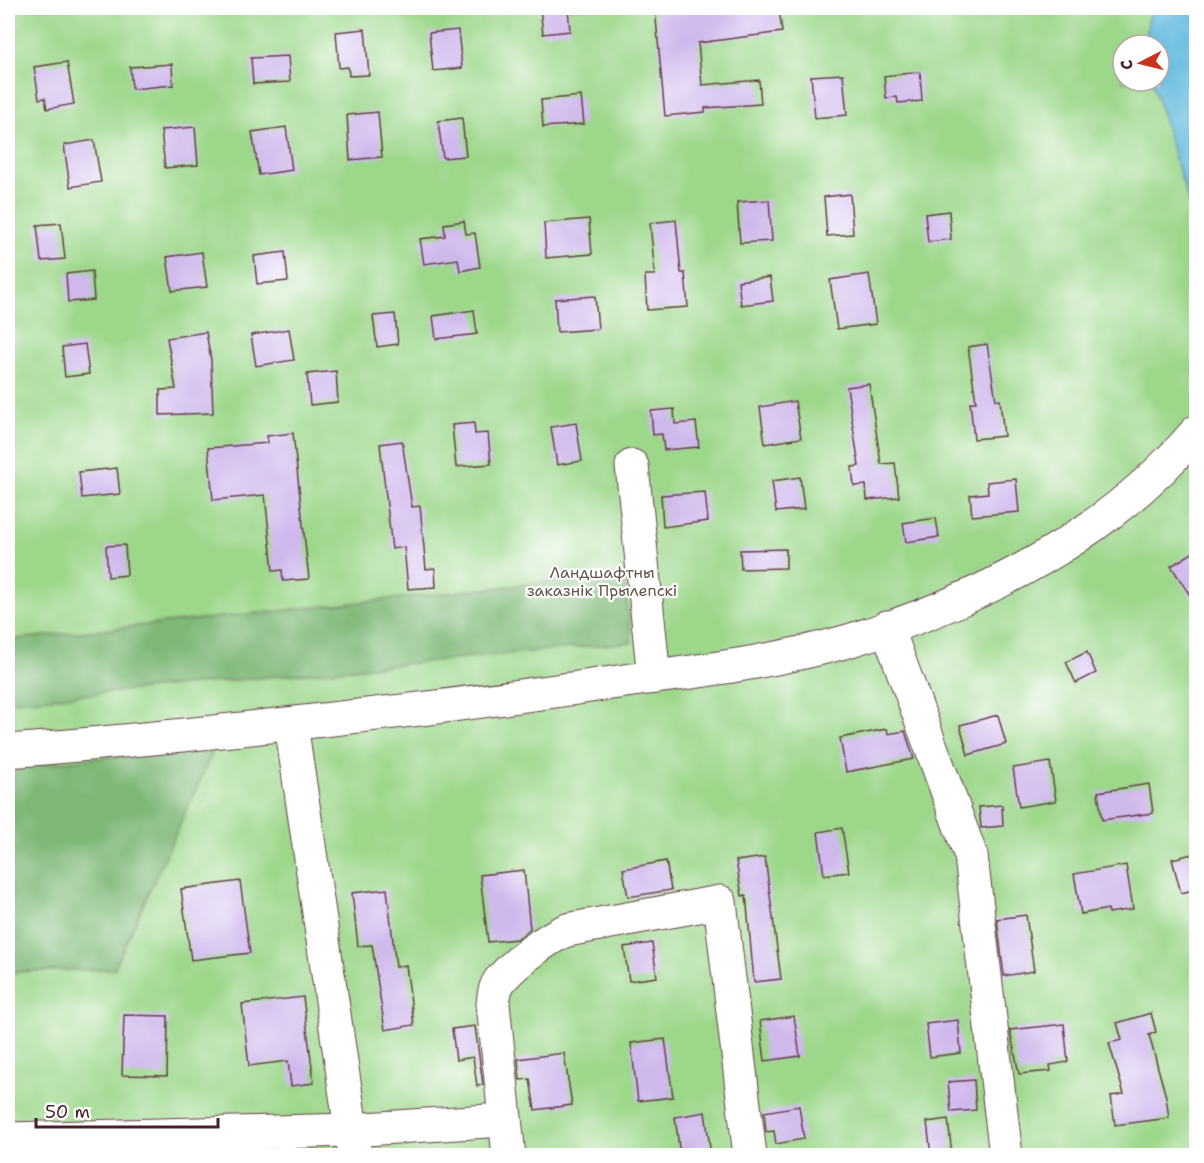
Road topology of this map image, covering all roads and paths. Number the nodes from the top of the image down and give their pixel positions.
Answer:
1 (1197, 432) edge
2 (632, 466) dead end
3 (887, 627) junction
4 (654, 677) junction
5 (291, 724) junction
6 (8, 751) edge
7 (503, 1120) junction
8 (8, 1139) edge
9 (353, 1142) edge
10 (508, 1155) edge
11 (750, 1155) edge
12 (1006, 1155) edge

1 - 3 street
2 - 4 street
3 - 4 street
3 - 12 street
4 - 5 street
5 - 6 street
5 - 9 street
7 - 9 street
7 - 10 street
7 - 11 street
8 - 9 street

